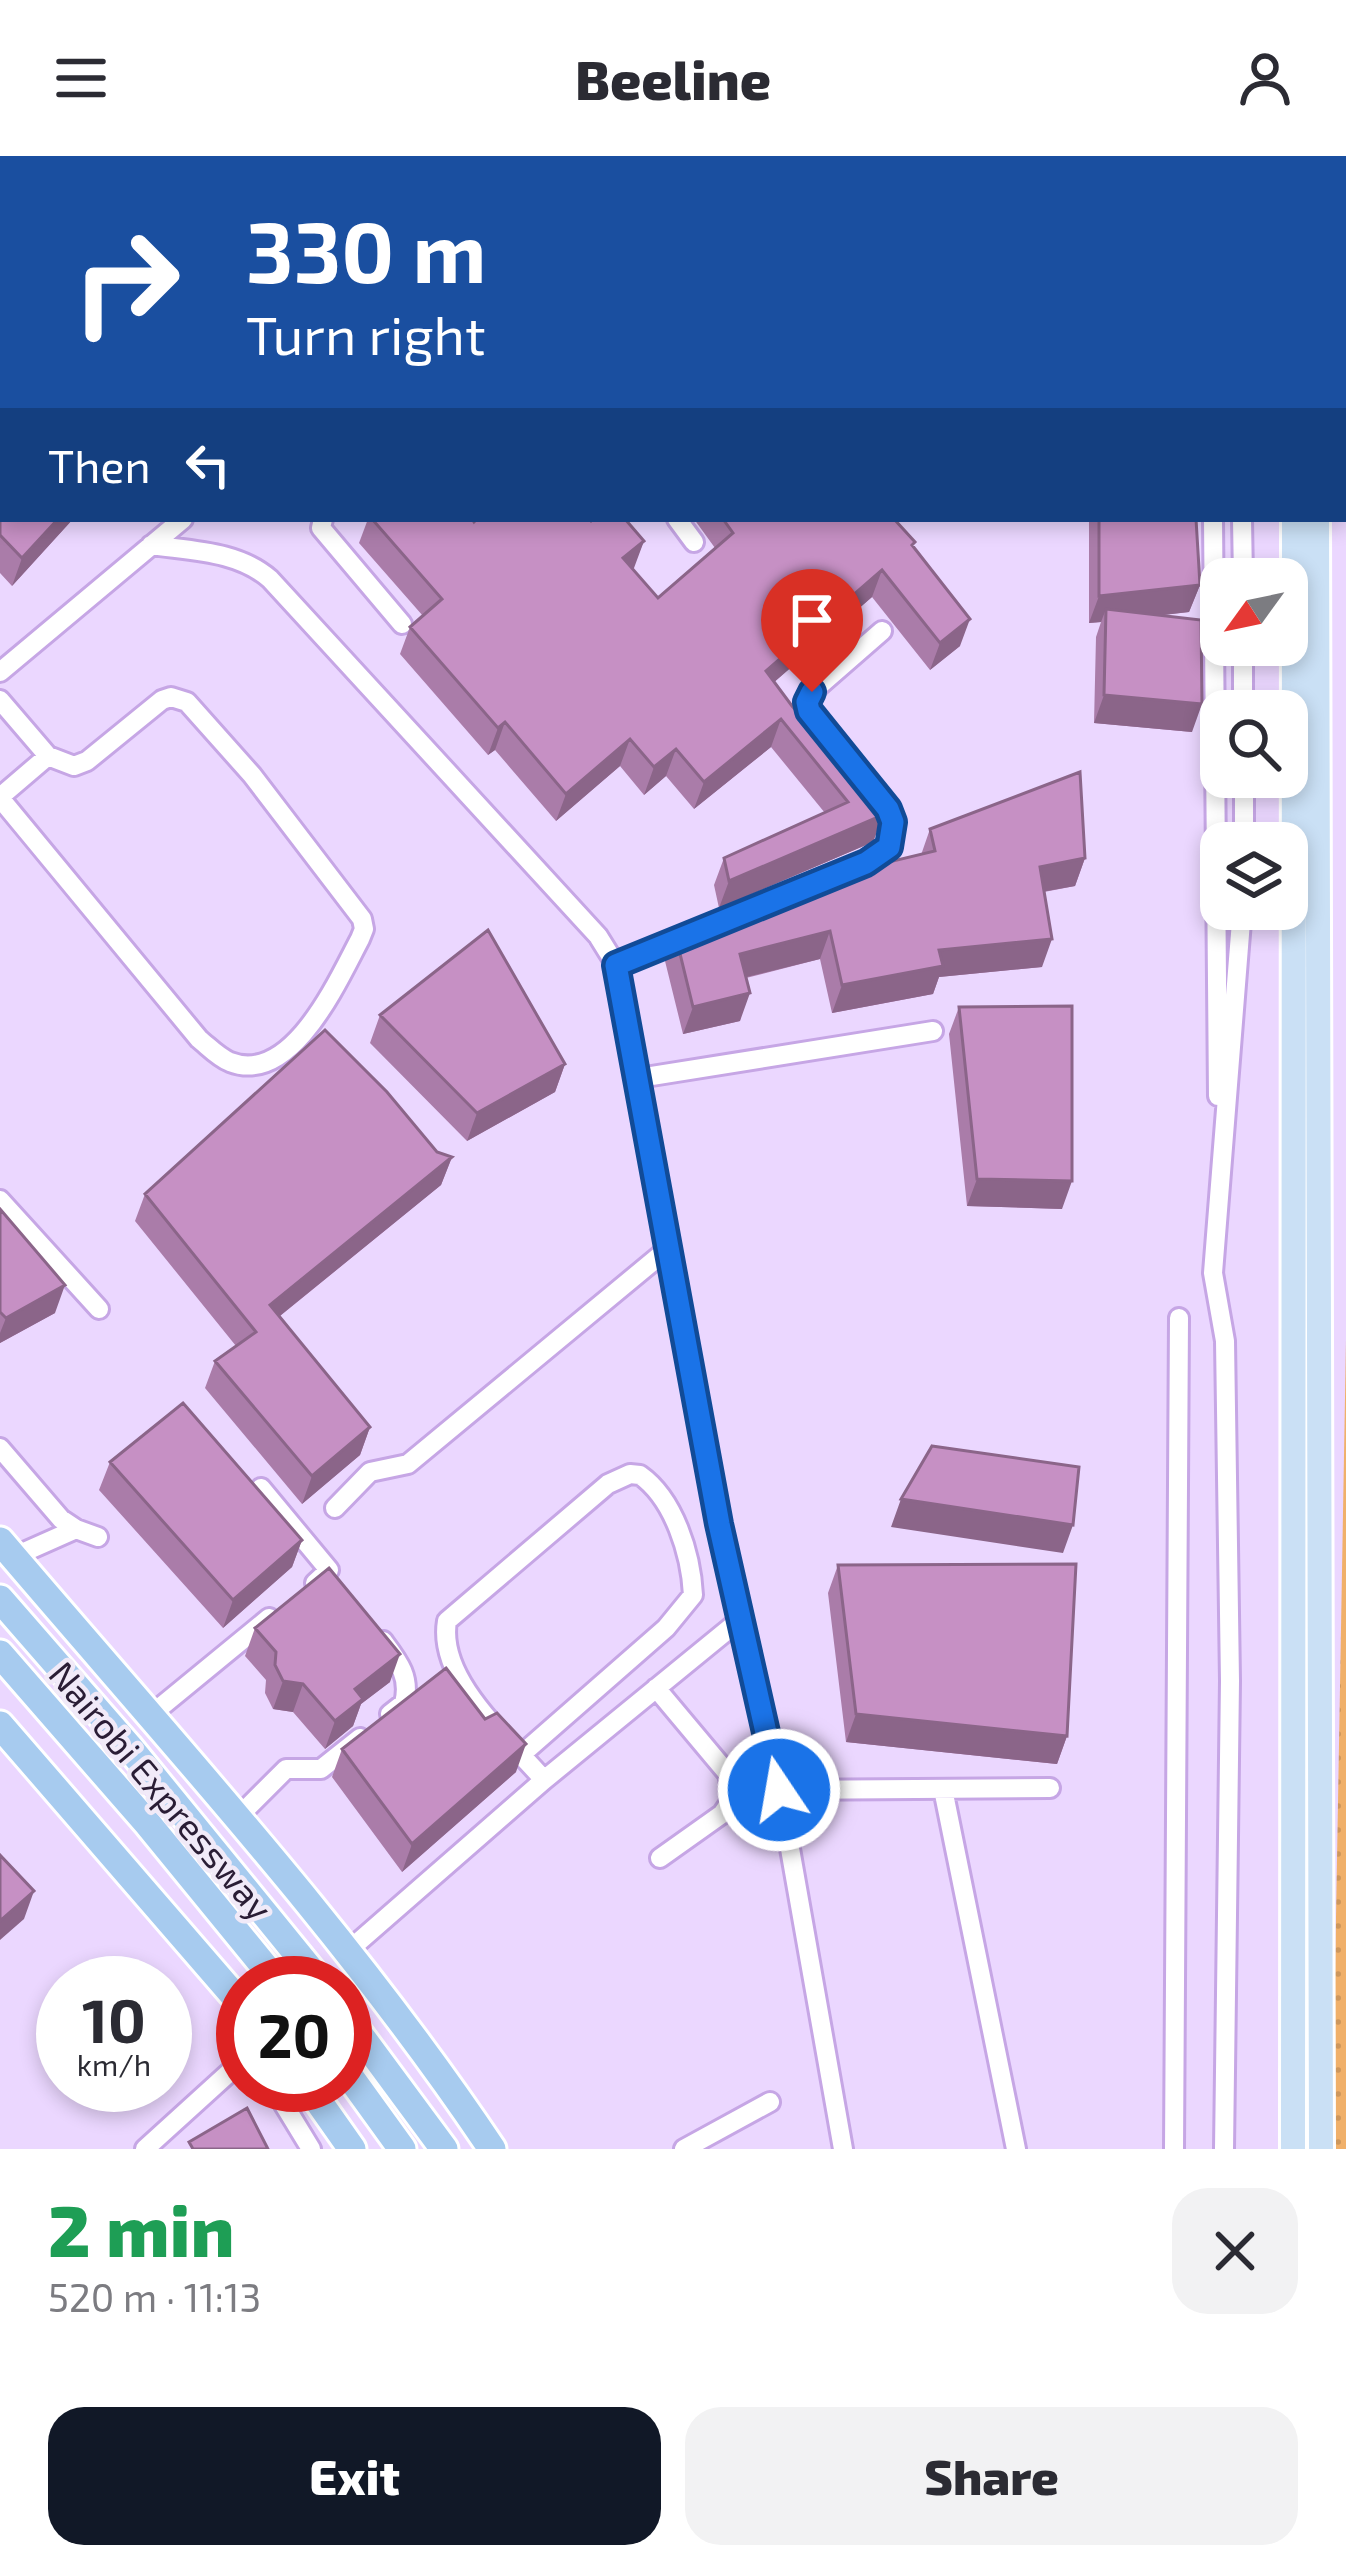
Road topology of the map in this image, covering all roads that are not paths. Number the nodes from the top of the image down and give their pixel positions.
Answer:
1 (179, 522) edge
2 (322, 522) edge
3 (679, 522) edge
4 (1213, 522) edge
5 (1242, 522) edge
6 (1294, 522) edge
7 (1317, 522) edge
8 (694, 542) dead end
9 (151, 545) junction
10 (1243, 558) edge
11 (402, 624) dead end
12 (882, 631) dead end
13 (0, 672) edge
14 (0, 700) edge
15 (48, 756) junction
16 (0, 798) edge
17 (1240, 930) edge
18 (616, 965) junction
19 (315, 1024) junction
20 (933, 1031) dead end
21 (330, 1042) edge
22 (639, 1078) junction
23 (1225, 1113) junction
24 (0, 1200) edge
25 (669, 1248) junction
26 (98, 1309) dead end
27 (1179, 1318) dead end
28 (0, 1448) edge
29 (261, 1488) edge
30 (335, 1508) dead end
31 (76, 1529) junction
32 (98, 1537) dead end
33 (7, 1549) edge
34 (329, 1570) junction
35 (343, 1589) edge
36 (304, 1592) edge
37 (0, 1599) edge
38 (287, 1605) edge
39 (741, 1619) junction
40 (371, 1627) edge
41 (0, 1654) edge
42 (656, 1688) junction
43 (152, 1714) junction
44 (0, 1725) edge
45 (522, 1754) junction
46 (544, 1780) junction
47 (1049, 1788) dead end
48 (943, 1789) junction
49 (779, 1790) junction
50 (239, 1816) junction
51 (660, 1858) dead end
52 (348, 1951) junction
53 (256, 1956) edge
54 (299, 1956) edge
55 (216, 1975) edge
56 (372, 2052) edge
57 (216, 2085) edge
58 (770, 2102) dead end
59 (372, 2107) edge
60 (288, 2112) edge
61 (326, 2112) edge
62 (145, 2149) edge
63 (311, 2149) edge
64 (352, 2149) edge
65 (402, 2149) edge
66 (444, 2149) edge
67 (492, 2149) edge
68 (684, 2149) edge
69 (843, 2149) edge
70 (1016, 2149) edge
71 (1174, 2149) edge
72 (1225, 2149) edge
73 (1293, 2149) edge
74 (1321, 2149) edge

1 - 9 street
2 - 11 street
3 - 8 street
4 - 23 street
5 - 10 street
6 - 73 main road
7 - 74 main road
9 - 13 street
9 - 18 street
12 - 18 street
14 - 15 street
15 - 16 street
15 - 19 street
16 - 19 street
17 - 23 street
18 - 22 street
19 - 21 street
20 - 22 street
22 - 25 street
23 - 72 street
24 - 26 street
25 - 30 street
25 - 39 street
27 - 71 street
28 - 31 street
29 - 34 street
31 - 32 street
31 - 33 street
33 - 43 highway
34 - 35 street
34 - 36 street
37 - 54 highway, Nairobi Expressway
38 - 43 street
39 - 42 street
39 - 49 street
40 - 50 street
41 - 53 highway, Nairobi Expressway
42 - 46 street
42 - 51 street
43 - 50 highway
44 - 55 highway
45 - 45 street
45 - 46 street
46 - 52 street
47 - 48 street
48 - 49 street
48 - 70 street
49 - 69 street
50 - 52 highway
52 - 67 highway
56 - 66 highway
57 - 62 street
58 - 68 street
59 - 65 highway
60 - 63 street
61 - 64 highway

